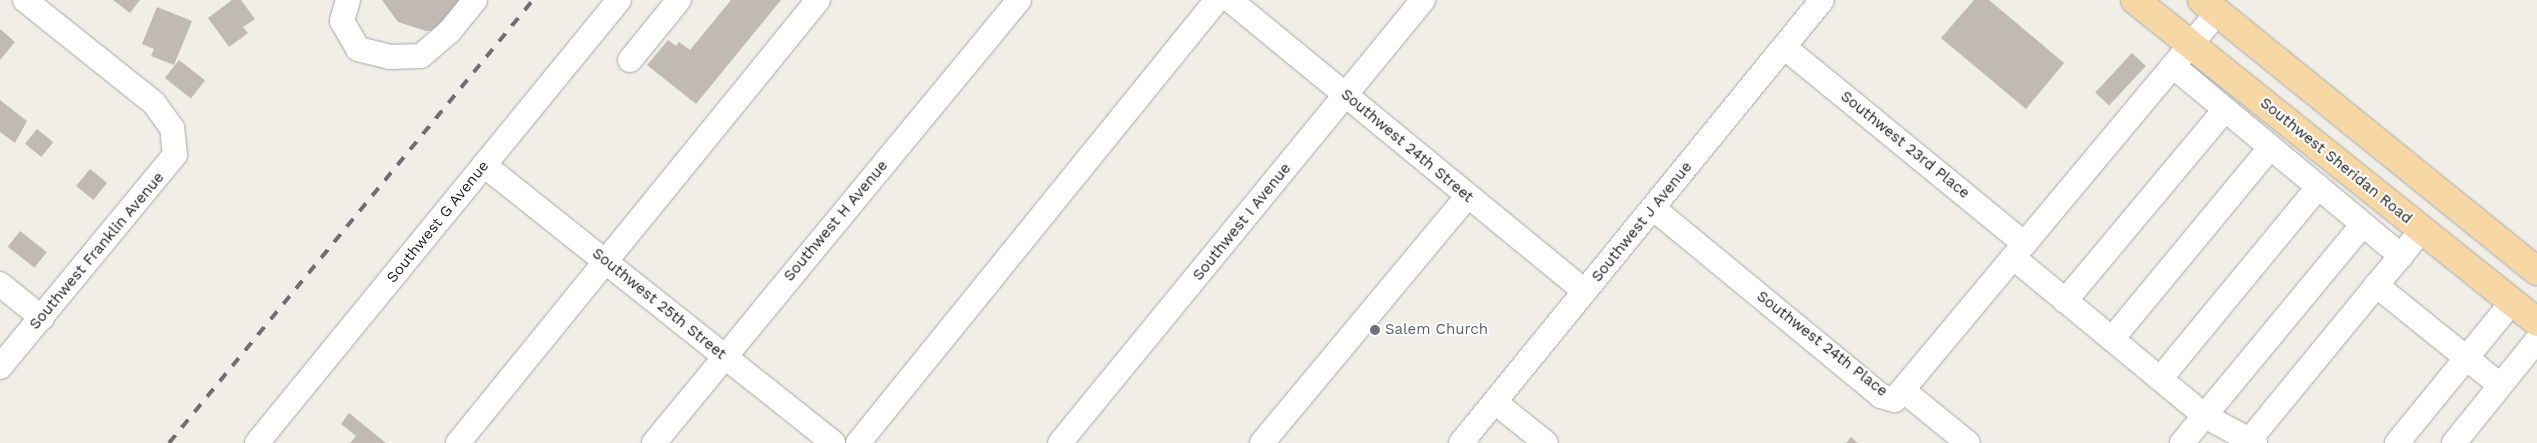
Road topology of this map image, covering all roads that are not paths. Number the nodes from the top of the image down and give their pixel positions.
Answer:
1 (25, 0) edge
2 (348, 0) edge
3 (475, 0) edge
4 (619, 0) edge
5 (679, 0) edge
6 (818, 0) edge
7 (1019, 0) edge
8 (1217, 0) edge
9 (1230, 0) edge
10 (1423, 0) edge
11 (1822, 0) edge
12 (2135, 0) edge
13 (2209, 6) edge
14 (2191, 44) junction
15 (1784, 47) junction
16 (630, 60) dead end
17 (2173, 66) junction
18 (1346, 94) junction
19 (2224, 111) junction
20 (2270, 148) junction
21 (484, 165) junction
22 (2318, 187) junction
23 (1467, 197) junction
24 (1653, 208) junction
25 (2363, 224) junction
26 (2422, 230) junction
27 (2019, 251) junction
28 (2400, 256) junction
29 (606, 262) junction
30 (2537, 271) edge
31 (0, 284) edge
32 (2376, 285) junction
33 (1584, 291) junction
34 (2065, 301) junction
35 (2512, 302) junction
36 (42, 318) junction
37 (2537, 322) edge
38 (2112, 339) junction
39 (2537, 340) edge
40 (724, 356) junction
41 (2466, 358) junction
42 (0, 367) edge
43 (2160, 379) junction
44 (2500, 385) junction
45 (1904, 391) junction
46 (1495, 402) junction
47 (2205, 416) junction
48 (2250, 442) edge
49 (257, 443) edge
50 (458, 443) edge
51 (654, 443) edge
52 (833, 443) edge
53 (858, 443) edge
54 (1060, 443) edge
55 (1262, 443) edge
56 (1461, 443) edge
57 (1546, 443) edge
58 (1968, 443) edge
59 (2182, 443) edge
60 (2397, 443) edge
61 (2454, 443) edge

1 - 36 street, Southwest Franklin Avenue
2 - 3 street
4 - 21 street, Southwest G Avenue
5 - 16 street
6 - 29 street
7 - 40 street, Southwest H Avenue
8 - 53 street
9 - 18 street, Southwest 24th Street
10 - 18 street, Southwest I Avenue
11 - 15 street, Southwest J Avenue
12 - 14 main road, Southwest Sheridan Road
13 - 14 street, Southwest 24th Place
13 - 30 main road
14 - 17 street, Southwest 24th Place
14 - 26 main road, Southwest Sheridan Road
15 - 24 street, Southwest J Avenue
15 - 27 street, Southwest 23rd Place
17 - 19 street
17 - 27 street, Southwest 24th Place
18 - 23 street, Southwest 24th Street
18 - 54 street, Southwest I Avenue
19 - 20 street
19 - 34 street
20 - 22 street
20 - 38 street
21 - 29 street, Southwest 25th Street
21 - 49 street, Southwest G Avenue
22 - 25 street
22 - 43 street
23 - 33 street, Southwest 24th Street
23 - 55 street
24 - 33 street, Southwest J Avenue
24 - 45 street, Southwest 24th Place
25 - 28 street
25 - 47 street
26 - 28 street
26 - 35 main road, Southwest Sheridan Road
27 - 34 street, Southwest 23rd Place
27 - 45 street, Southwest 24th Place
28 - 32 street
29 - 40 street, Southwest 25th Street
29 - 50 street
31 - 36 street
32 - 41 street
32 - 48 street
33 - 46 street, Southwest J Avenue
34 - 38 street, Southwest 23rd Place
35 - 37 main road, Southwest Sheridan Road
35 - 41 street
36 - 42 street, Southwest Franklin Avenue
38 - 43 street, Southwest 23rd Place
39 - 44 street
40 - 51 street, Southwest H Avenue
40 - 52 street, Southwest 25th Street
41 - 44 street
41 - 60 street
43 - 47 street, Southwest 23rd Place
44 - 61 street
45 - 58 street
46 - 56 street, Southwest J Avenue
46 - 57 street
47 - 48 street, Southwest 23rd Place
47 - 59 street

